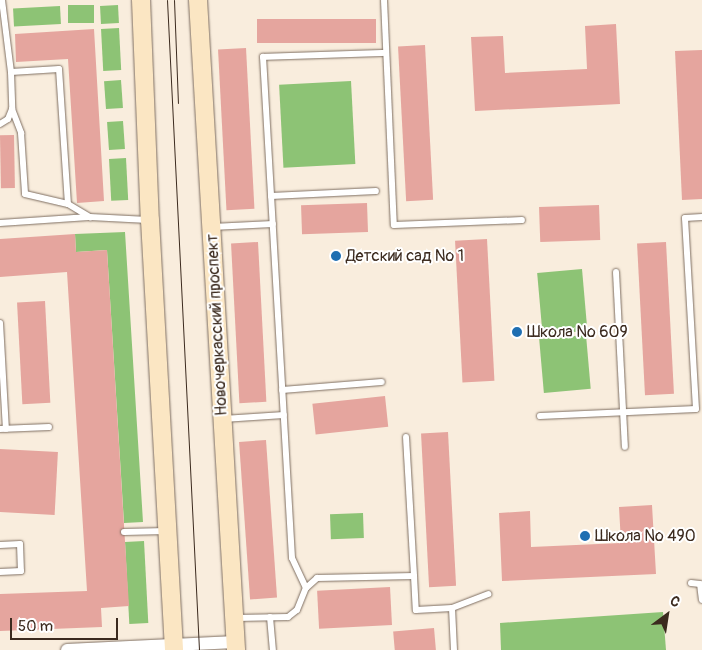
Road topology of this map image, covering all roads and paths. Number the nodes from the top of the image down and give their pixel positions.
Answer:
1 (2, 0) edge
2 (141, 0) edge
3 (198, 0) edge
4 (384, 0) edge
5 (386, 53) junction
6 (11, 72) junction
7 (12, 109) junction
8 (0, 124) edge
9 (376, 191) dead end
10 (271, 196) junction
11 (68, 204) junction
12 (90, 217) junction
13 (702, 217) edge
14 (150, 220) junction
15 (522, 220) dead end
16 (0, 223) edge
17 (273, 224) junction
18 (211, 227) junction
19 (616, 272) dead end
20 (0, 323) edge
21 (382, 382) dead end
22 (282, 390) junction
23 (624, 414) junction
24 (284, 415) junction
25 (540, 416) dead end
26 (222, 419) junction
27 (49, 427) dead end
28 (3, 429) edge
29 (406, 437) dead end
30 (625, 446) dead end
31 (168, 531) junction
32 (124, 532) dead end
33 (0, 545) edge
34 (0, 572) edge
35 (414, 576) junction
36 (691, 583) dead end
37 (306, 588) junction
38 (488, 594) dead end
39 (702, 600) edge
40 (452, 608) junction
41 (270, 617) junction
42 (234, 618) junction
43 (235, 646) edge
44 (174, 648) edge
45 (67, 650) edge
46 (273, 650) edge
47 (454, 650) edge

1 - 6 lane
2 - 14 main road
3 - 18 main road, Новочеркасский проспект
4 - 5 lane
5 - 10 lane
5 - 15 lane
6 - 7 lane
6 - 11 lane
7 - 8 lane
7 - 11 lane
9 - 10 lane
10 - 17 lane
11 - 12 lane
12 - 14 lane
12 - 16 lane
13 - 23 lane
14 - 31 main road
17 - 18 lane
17 - 22 lane
18 - 26 main road, Новочеркасский проспект
19 - 23 lane
20 - 28 lane
21 - 22 lane
22 - 24 lane
23 - 25 lane
23 - 30 lane
24 - 26 lane
24 - 37 lane
26 - 42 main road, Новочеркасский проспект
27 - 28 lane
29 - 35 lane
31 - 32 lane
31 - 44 main road
33 - 34 lane
35 - 37 lane
35 - 40 lane
36 - 39 lane
37 - 41 lane
38 - 40 lane
40 - 47 lane
41 - 42 lane
41 - 46 lane
42 - 43 main road, Новочеркасский проспект
43 - 44 street
44 - 45 street

